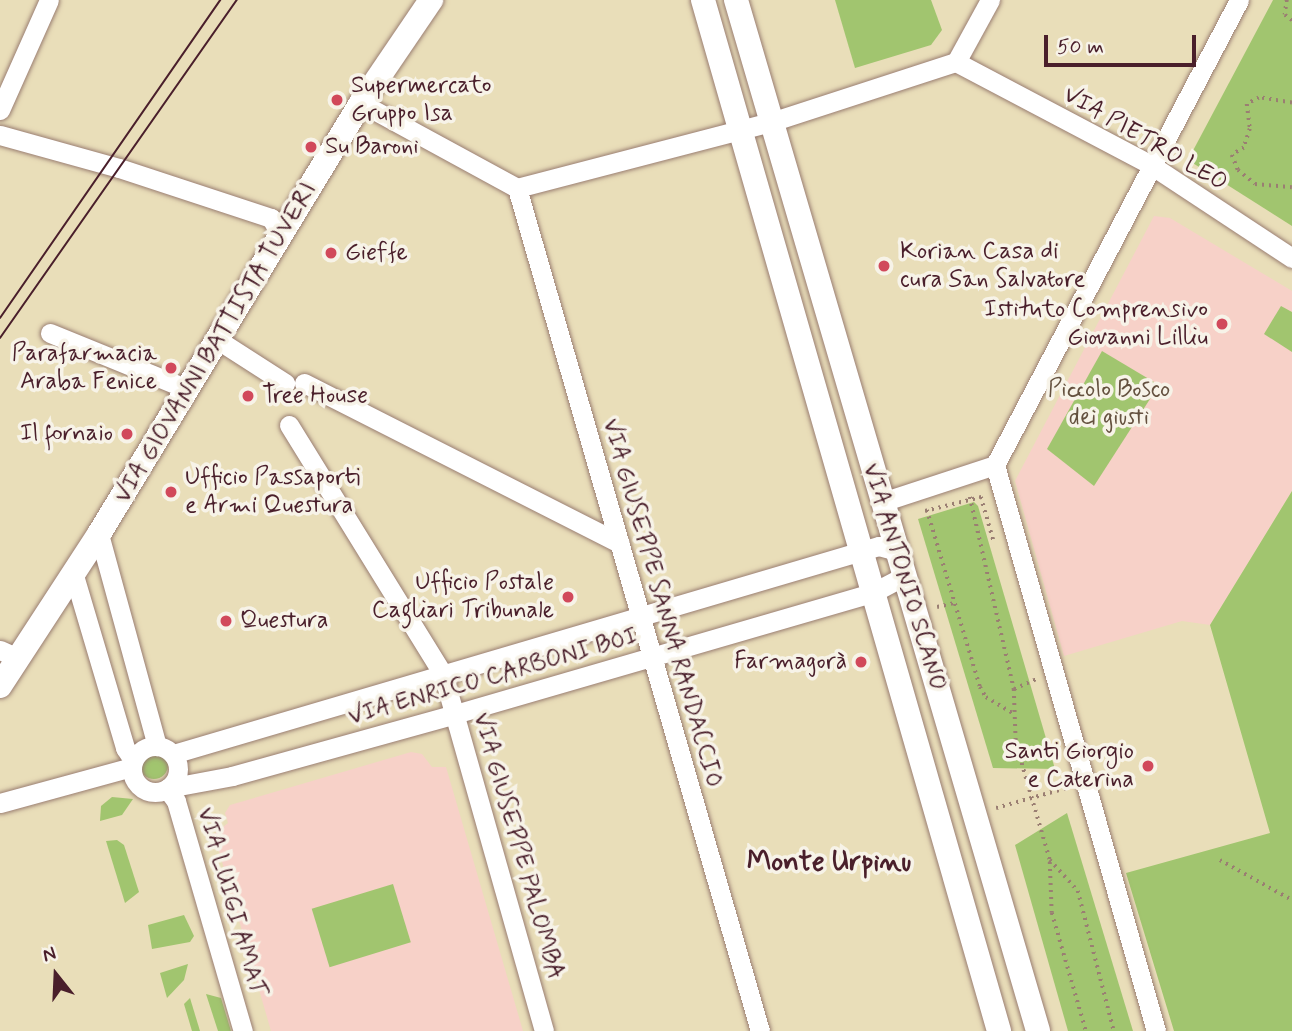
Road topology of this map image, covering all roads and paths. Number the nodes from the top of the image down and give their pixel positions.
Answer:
1 (49, 0) edge
2 (431, 0) edge
3 (703, 0) edge
4 (736, 0) edge
5 (990, 0) edge
6 (1239, 0) edge
7 (1287, 0) edge
8 (1292, 20) edge
9 (956, 62) junction
10 (361, 103) junction
11 (1292, 103) edge
12 (0, 110) edge
13 (771, 122) junction
14 (741, 131) junction
15 (0, 135) edge
16 (1151, 165) junction
17 (1292, 187) edge
18 (517, 188) junction
19 (281, 236) junction
20 (1292, 258) edge
21 (50, 333) dead end
22 (218, 340) junction
23 (187, 389) junction
24 (289, 425) dead end
25 (995, 465) junction
26 (970, 497) junction
27 (882, 502) junction
28 (927, 510) junction
29 (918, 513) dead end
30 (99, 534) junction
31 (620, 543) junction
32 (996, 549) dead end
33 (862, 551) junction
34 (900, 560) junction
35 (74, 572) junction
36 (874, 592) junction
37 (954, 603) junction
38 (937, 607) dead end
39 (640, 616) junction
40 (9, 654) edge
41 (652, 657) junction
42 (1032, 666) dead end
43 (443, 674) junction
44 (1036, 679) junction
45 (0, 686) edge
46 (1014, 689) junction
47 (1039, 691) dead end
48 (456, 714) junction
49 (1015, 715) junction
50 (165, 750) junction
51 (132, 764) junction
52 (1065, 775) dead end
53 (1068, 787) junction
54 (168, 789) junction
55 (1032, 798) junction
56 (1072, 800) dead end
57 (0, 803) edge
58 (996, 808) dead end
59 (1050, 860) junction
60 (1220, 860) dead end
61 (1292, 900) edge
62 (243, 1031) edge
63 (544, 1031) edge
64 (760, 1031) edge
65 (999, 1031) edge
66 (1038, 1031) edge
67 (1086, 1031) edge
68 (1114, 1031) edge
69 (1156, 1031) edge

1 - 12 street
2 - 10 street, VIA GIOVANNI BATTISTA TUVERI
3 - 14 street, VIA ANTONIO SCANO
4 - 13 street, VIA ANTONIO SCANO
5 - 9 street
6 - 16 street
7 - 8 path
9 - 13 street
9 - 16 street, VIA PIETRO LEO
10 - 18 street
10 - 19 street, VIA GIOVANNI BATTISTA TUVERI
11 - 17 path
13 - 14 street
13 - 27 street, VIA ANTONIO SCANO
14 - 18 street
14 - 33 street, VIA ANTONIO SCANO
15 - 19 street
16 - 20 street, VIA PIETRO LEO
16 - 25 street
18 - 31 street, VIA GIUSEPPE SANNA RANDACCIO
19 - 22 street, VIA GIOVANNI BATTISTA TUVERI
21 - 23 street
22 - 23 street, VIA GIOVANNI BATTISTA TUVERI
22 - 31 street
23 - 30 street, VIA GIOVANNI BATTISTA TUVERI
24 - 43 street, VIA GIUSEPPE PALOMBA
25 - 27 street
25 - 69 street
26 - 28 path
26 - 32 path
26 - 46 path
27 - 34 street, VIA ANTONIO SCANO
28 - 29 path
28 - 37 path
30 - 35 street, VIA GIOVANNI BATTISTA TUVERI
30 - 50 street
31 - 39 street, VIA GIUSEPPE SANNA RANDACCIO
33 - 34 street, VIA ENRICO CARBONI BOI
33 - 36 street, VIA ANTONIO SCANO
33 - 39 street, VIA ENRICO CARBONI BOI
34 - 36 street, VIA ENRICO CARBONI BOI
34 - 66 street, VIA ANTONIO SCANO
35 - 40 street, VIA GIOVANNI BATTISTA TUVERI
35 - 51 street
36 - 41 street, VIA ENRICO CARBONI BOI
36 - 65 street, VIA ANTONIO SCANO
37 - 38 path
37 - 49 path
39 - 41 street, VIA GIUSEPPE SANNA RANDACCIO
39 - 43 street, VIA ENRICO CARBONI BOI
40 - 45 street, VIA GIOVANNI BATTISTA TUVERI
41 - 48 street, VIA ENRICO CARBONI BOI
41 - 64 street, VIA GIUSEPPE SANNA RANDACCIO
42 - 44 path
43 - 48 street, VIA GIUSEPPE PALOMBA
43 - 50 street, VIA ENRICO CARBONI BOI
44 - 46 path
44 - 47 path
46 - 49 path
48 - 54 street, VIA ENRICO CARBONI BOI
48 - 63 street, VIA GIUSEPPE PALOMBA
49 - 55 path
50 - 51 street, VIA ENRICO CARBONI BOI
50 - 54 street
51 - 54 street, VIA ENRICO CARBONI BOI
51 - 57 street, VIA ENRICO CARBONI BOI
52 - 53 path
53 - 55 path
53 - 56 path
54 - 62 street, VIA LUIGI AMAT
55 - 58 path
55 - 59 path
59 - 67 path
59 - 68 path
60 - 61 path

